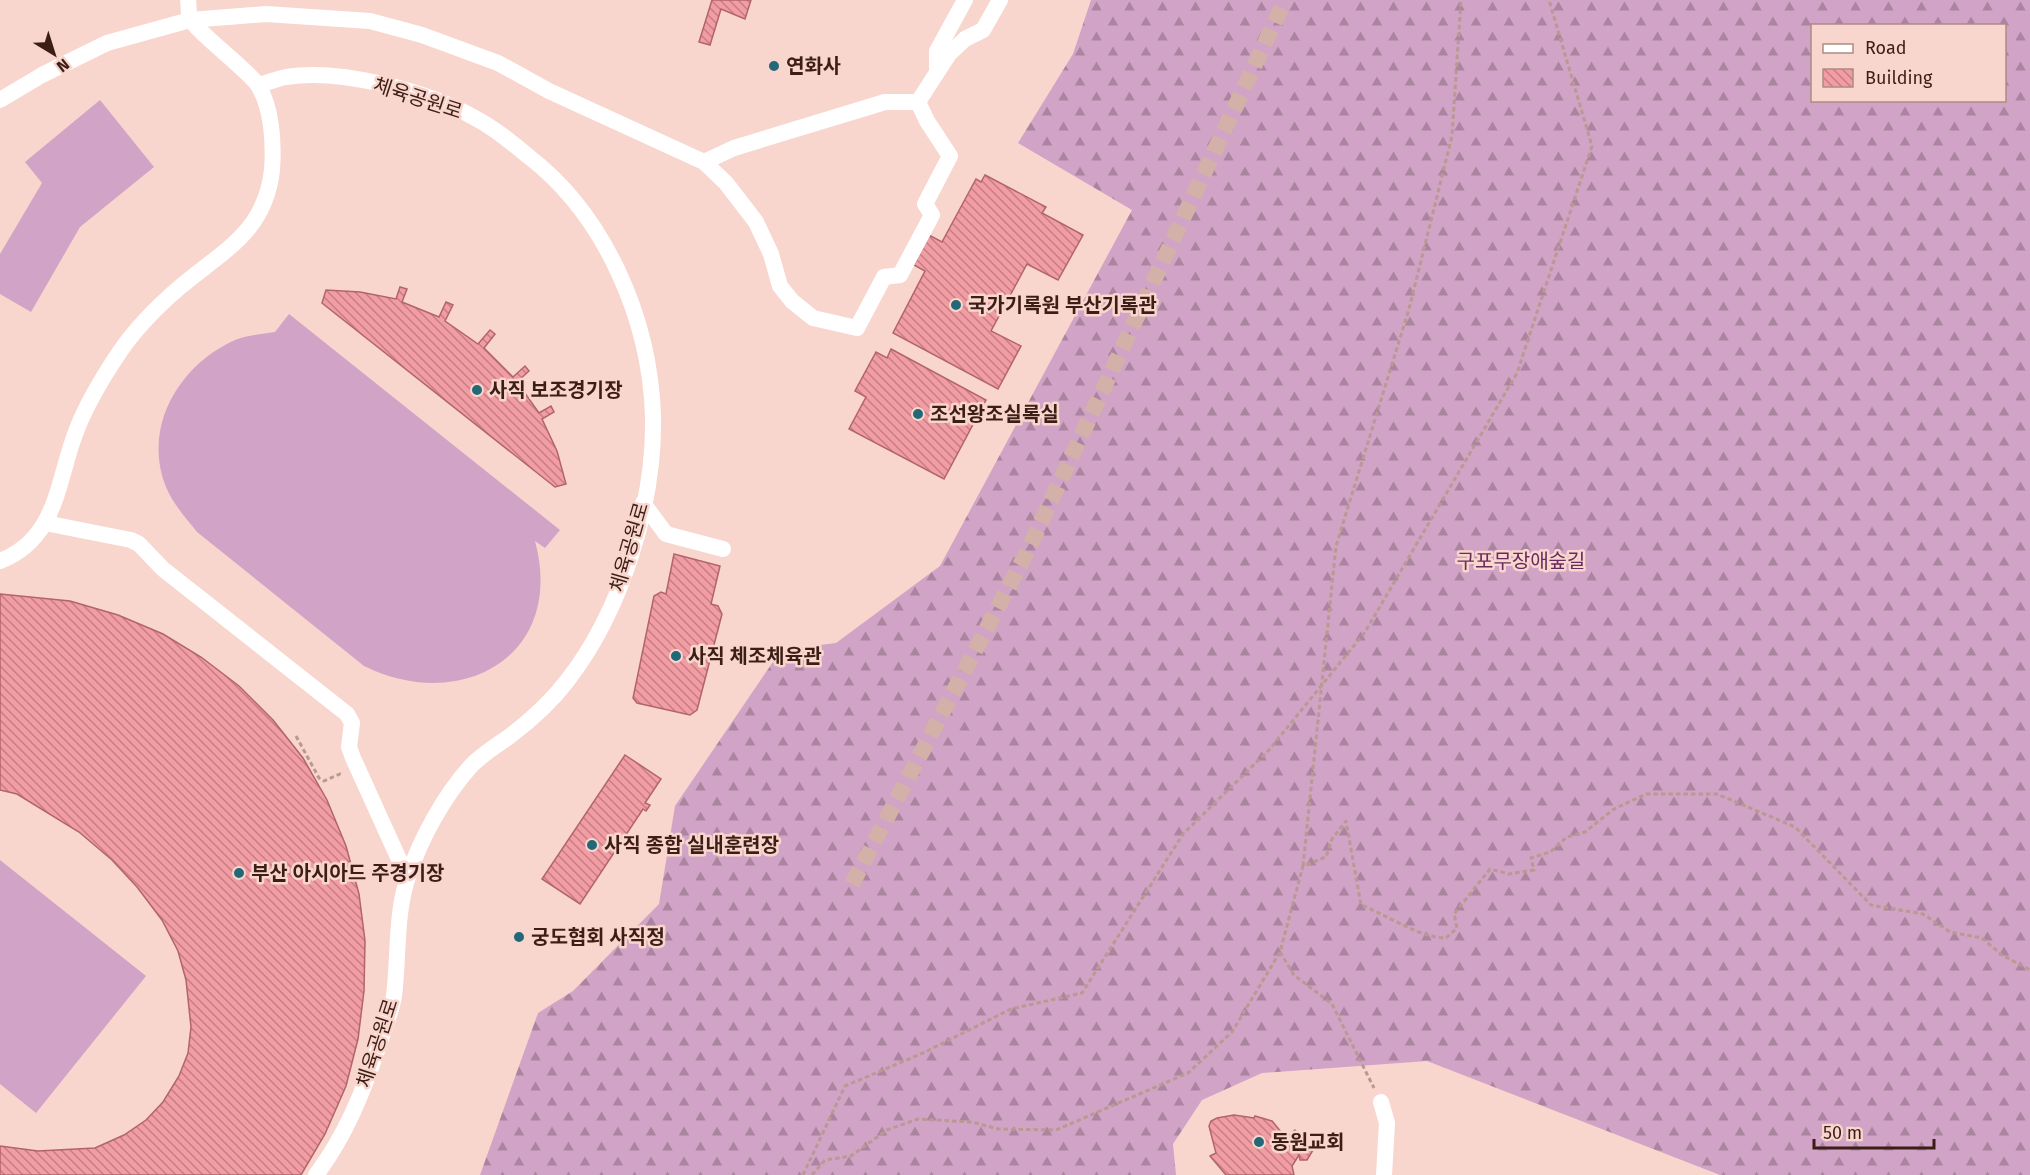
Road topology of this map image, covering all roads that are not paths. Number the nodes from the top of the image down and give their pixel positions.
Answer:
1 (188, 0) edge
2 (965, 0) edge
3 (1000, 0) edge
4 (190, 20) junction
5 (938, 71) junction
6 (258, 85) junction
7 (0, 100) edge
8 (918, 102) junction
9 (704, 162) junction
10 (643, 503) junction
11 (45, 523) junction
12 (723, 549) dead end
13 (0, 561) edge
14 (407, 877) junction
15 (1381, 1102) road end
16 (316, 1175) edge
17 (1384, 1175) edge

1 - 4 street
2 - 5 street
3 - 5 street
4 - 6 street
4 - 7 street
4 - 9 street
5 - 8 street
6 - 10 street, 체육공원로
6 - 11 street
8 - 9 street
8 - 9 street
10 - 12 street
10 - 14 street, 체육공원로
11 - 13 street
11 - 14 street
14 - 16 street, 체육공원로
15 - 17 street

